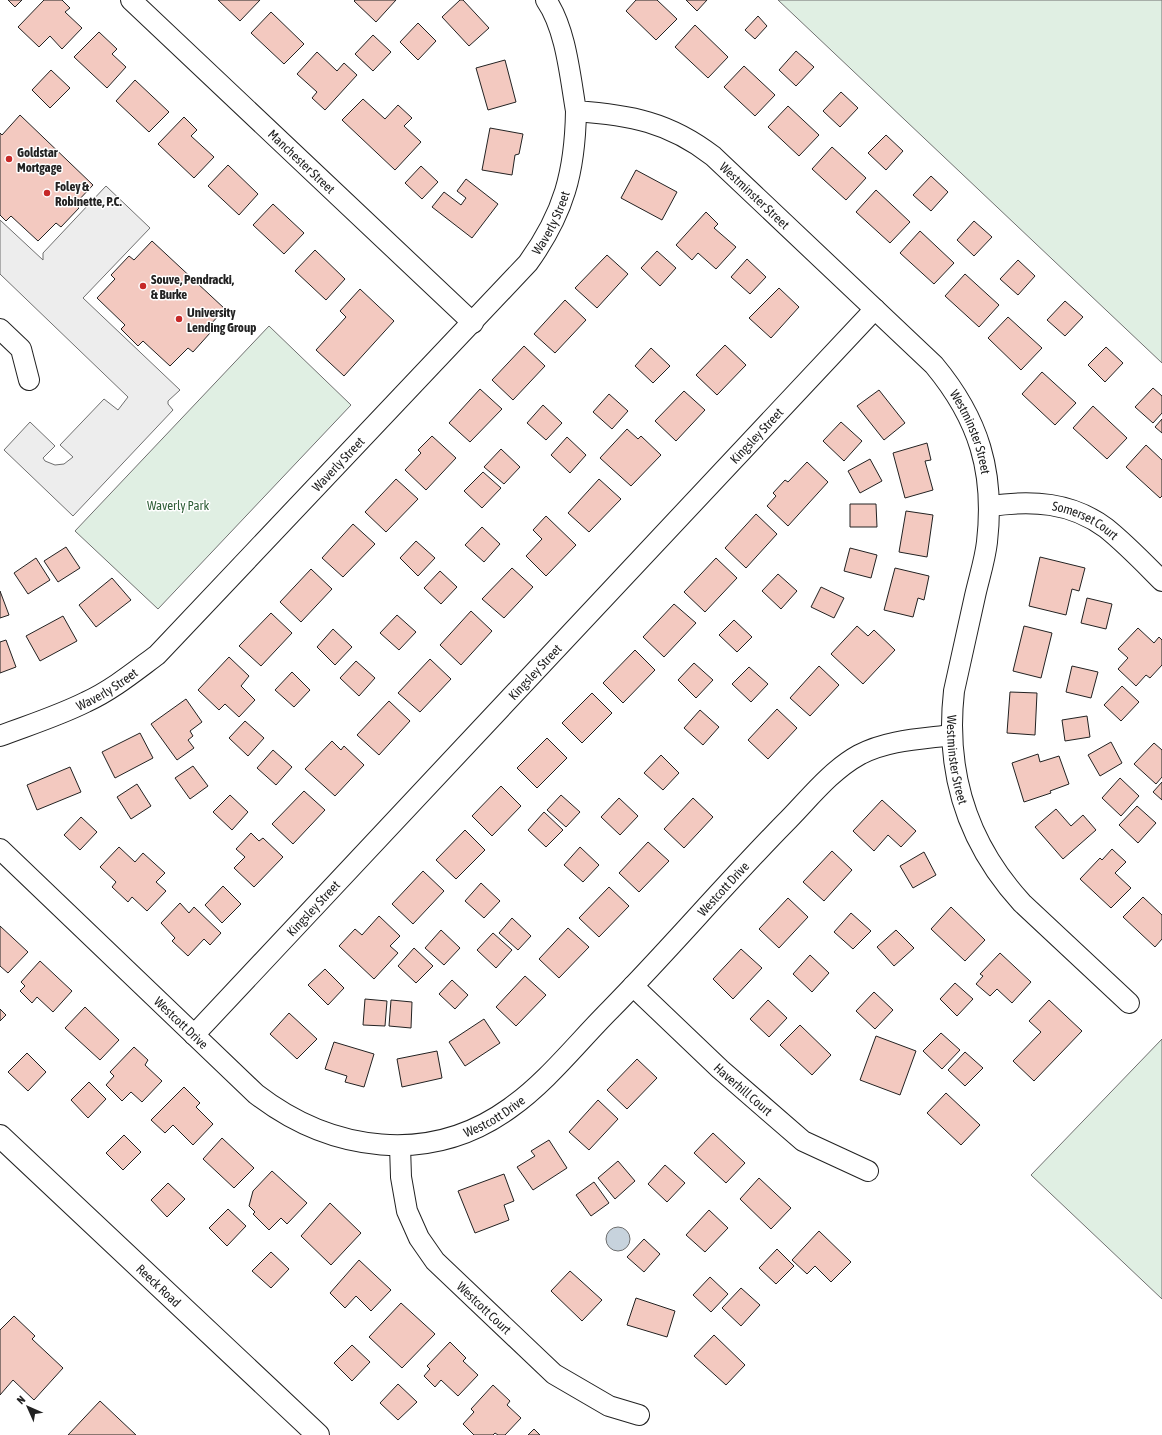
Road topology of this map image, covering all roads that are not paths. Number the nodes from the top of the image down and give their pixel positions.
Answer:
1 (131, 0) edge
2 (546, 0) edge
3 (576, 111) junction
4 (875, 309) junction
5 (473, 322) junction
6 (0, 329) edge
7 (29, 380) dead end
8 (990, 506) junction
9 (1162, 581) edge
10 (952, 735) junction
11 (0, 736) edge
12 (0, 850) edge
13 (633, 986) junction
14 (1129, 1003) dead end
15 (194, 1035) junction
16 (0, 1136) edge
17 (400, 1146) junction
18 (868, 1171) dead end
19 (639, 1415) dead end
20 (318, 1435) edge

1 - 5 street, Manchester Street
2 - 3 street
3 - 4 street, Westminster Street
3 - 5 street, Waverly Street
4 - 8 street, Westminster Street
4 - 15 street, Kingsley Street
5 - 11 street, Waverly Street
6 - 7 street
8 - 9 street, Somerset Court
8 - 10 street, Westminster Street
10 - 13 street, Westcott Drive
10 - 14 street, Westminster Street
12 - 15 street, Westcott Drive
13 - 17 street, Westcott Drive
13 - 18 street, Haverhill Court
15 - 17 street, Westcott Drive
16 - 20 street, Reeck Road
17 - 19 street, Westcott Court

